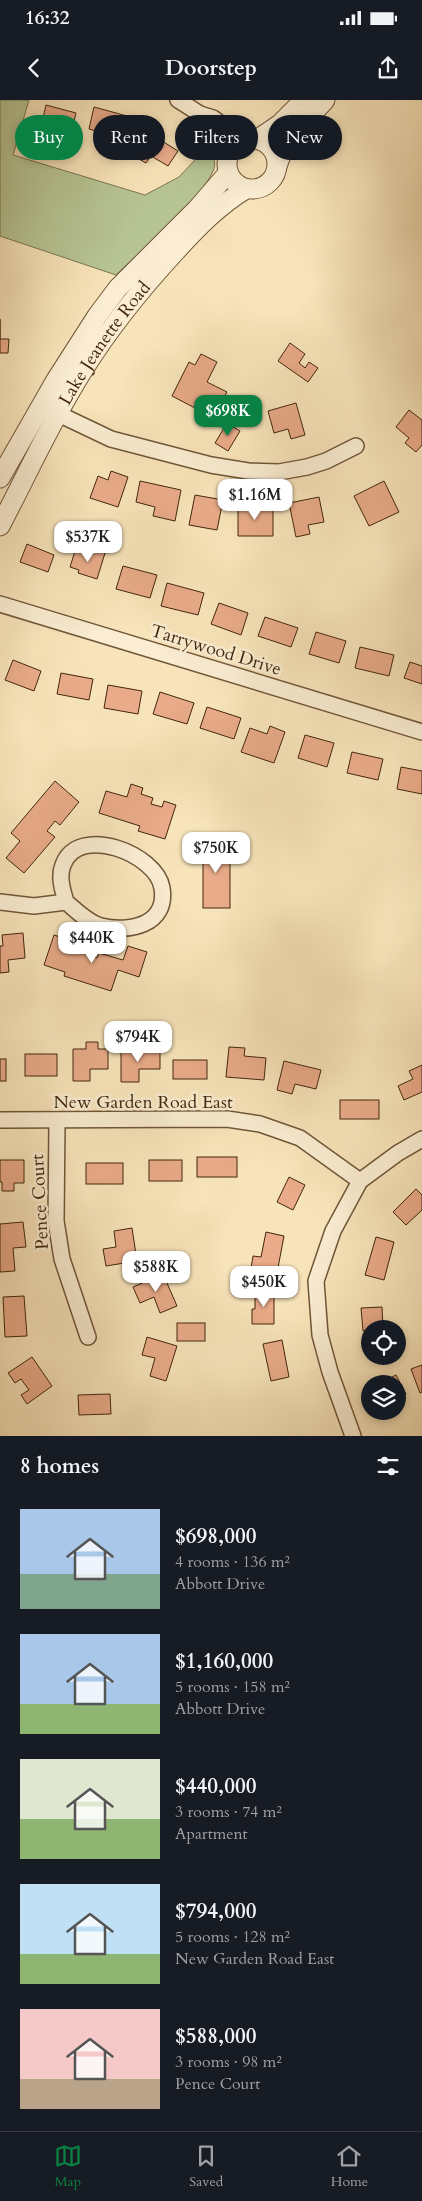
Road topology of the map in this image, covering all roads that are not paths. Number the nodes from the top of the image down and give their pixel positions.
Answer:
1 (178, 100) edge
2 (304, 100) edge
3 (325, 100) edge
4 (200, 114) junction
5 (204, 115) edge
6 (258, 136) edge
7 (258, 142) edge
8 (228, 160) edge
9 (227, 166) junction
10 (277, 166) junction
11 (246, 189) junction
12 (42, 406) junction
13 (59, 415) junction
14 (356, 446) dead end
15 (0, 478) edge
16 (0, 526) edge
17 (0, 604) edge
18 (422, 732) edge
19 (0, 902) edge
20 (66, 902) junction
21 (0, 1120) edge
22 (57, 1121) junction
23 (422, 1139) edge
24 (360, 1181) junction
25 (88, 1337) dead end
26 (353, 1436) edge

1 - 4 street
2 - 6 street
3 - 10 street
4 - 5 street
4 - 9 street
7 - 10 street
8 - 9 street
9 - 11 street
9 - 12 street, Lake Jeanette Road
10 - 11 street
11 - 13 street, Lake Jeanette Road
12 - 13 street
12 - 15 street, Lake Jeanette Road
13 - 14 street
13 - 16 street, Lake Jeanette Road
17 - 18 street, Tarrywood Drive
19 - 20 street
20 - 20 street
21 - 22 street, New Garden Road East
22 - 24 street, New Garden Road East
22 - 25 street, Pence Court
23 - 24 street
24 - 26 street

